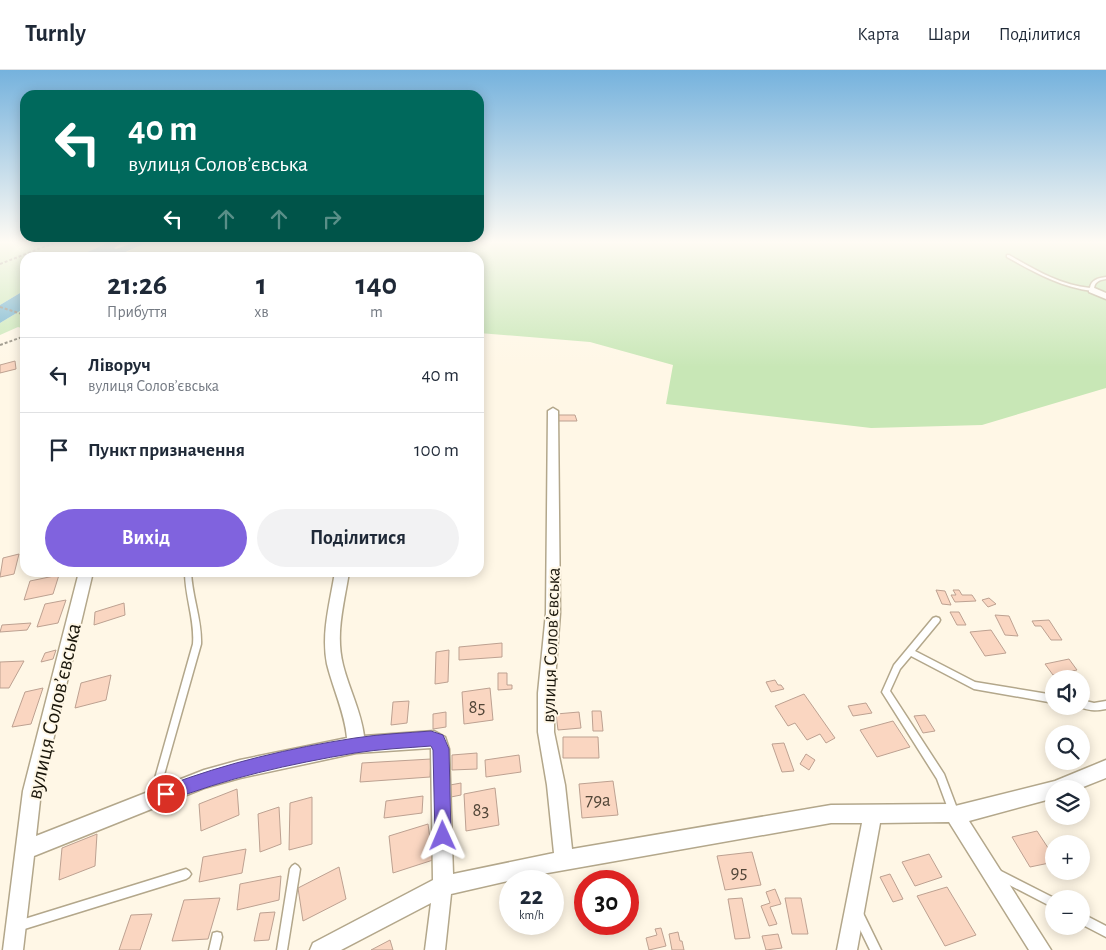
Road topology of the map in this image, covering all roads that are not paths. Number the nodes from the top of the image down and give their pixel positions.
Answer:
1 (1064, 284) edge
2 (1093, 284) edge
3 (1092, 290) junction
4 (1106, 296) edge
5 (553, 410) dead end
6 (85, 577) edge
7 (188, 577) edge
8 (341, 577) edge
9 (936, 620) dead end
10 (910, 652) junction
11 (1045, 697) edge
12 (1106, 705) edge
13 (1090, 706) edge
14 (356, 745) junction
15 (1106, 769) edge
16 (1078, 780) edge
17 (1045, 792) edge
18 (153, 799) junction
19 (873, 813) junction
20 (955, 815) junction
21 (25, 850) junction
22 (564, 861) junction
23 (295, 869) dead end
24 (989, 870) junction
25 (186, 874) dead end
26 (442, 886) junction
27 (1045, 898) edge
28 (855, 908) junction
29 (1090, 923) edge
30 (16, 927) junction
31 (1106, 932) edge
32 (217, 937) dead end
33 (13, 950) edge
34 (214, 950) edge
35 (282, 950) edge
36 (320, 950) edge
37 (436, 950) edge
38 (846, 950) edge
39 (876, 950) edge
40 (1041, 950) edge

1 - 3 lane
2 - 3 lane
3 - 4 street
5 - 22 street, вулиця Соловʼєвська
6 - 21 street, вулиця Соловʼєвська
7 - 18 lane
8 - 14 street
9 - 10 lane
10 - 11 lane
10 - 20 lane
12 - 13 lane
14 - 18 street
14 - 26 street
15 - 16 street
17 - 20 street
18 - 21 street
19 - 20 street
19 - 22 street
19 - 28 street
20 - 24 street
21 - 30 street, вулиця Соловʼєвська
22 - 26 street
23 - 35 lane
24 - 27 lane
24 - 40 street
25 - 30 lane
26 - 36 street
26 - 37 street
28 - 38 street
28 - 39 lane
29 - 31 lane
30 - 33 street, вулиця Соловʼєвська
32 - 34 lane

